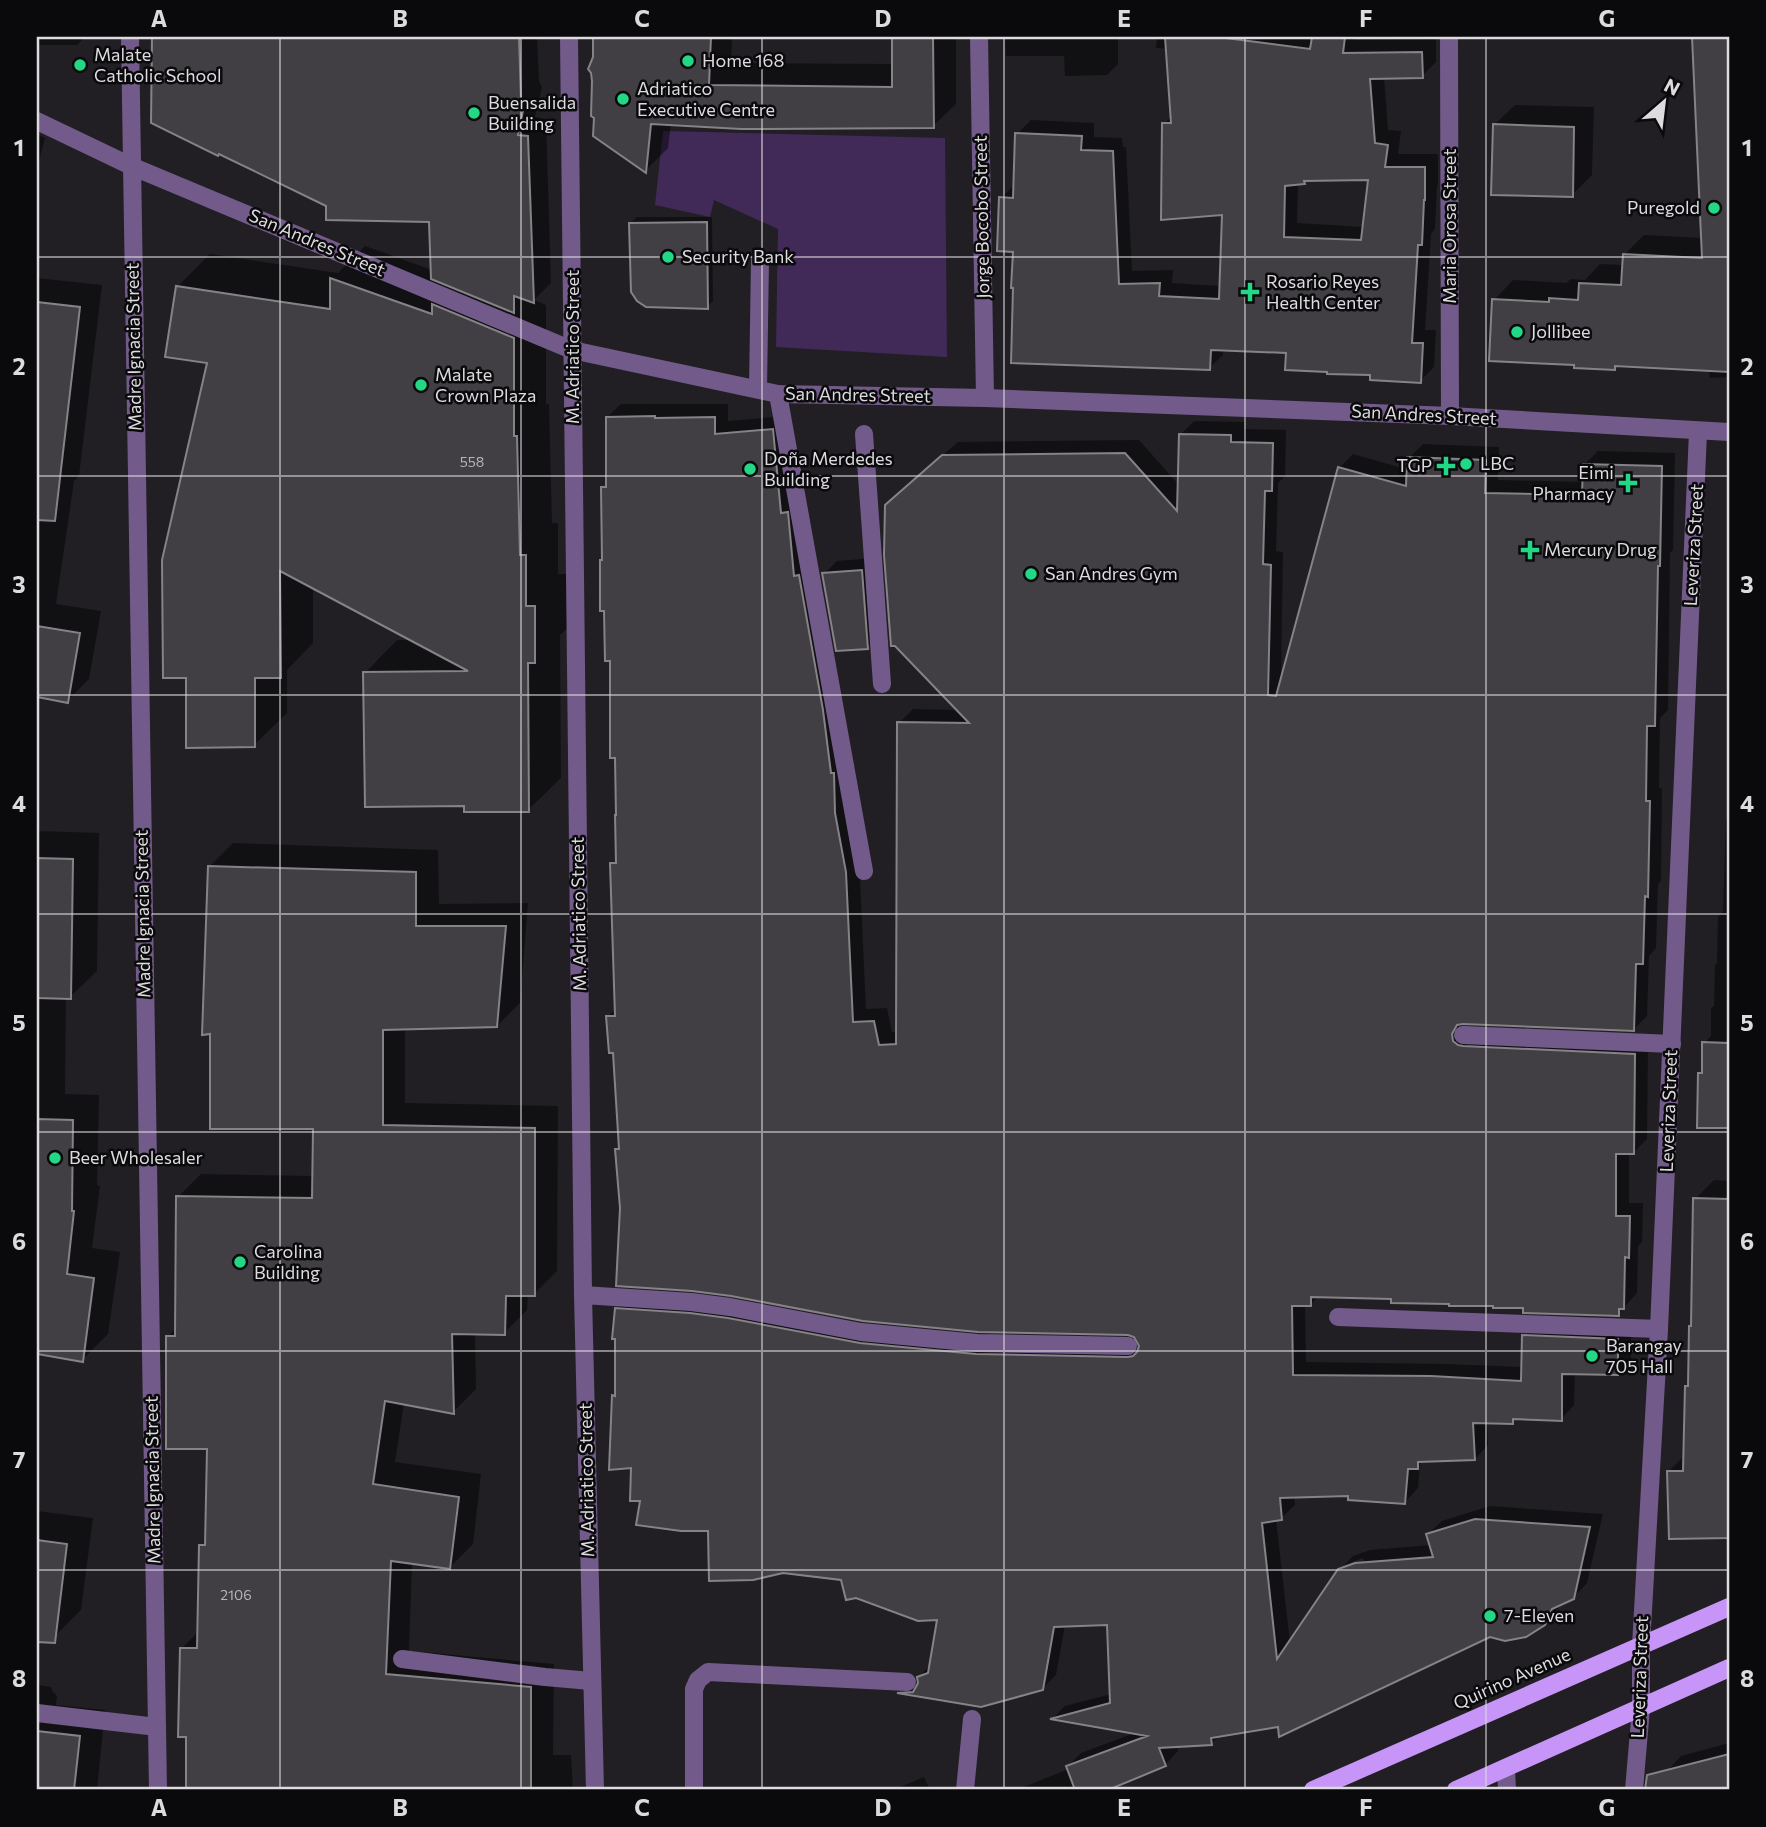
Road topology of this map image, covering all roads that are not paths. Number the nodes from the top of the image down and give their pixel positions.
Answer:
1 (130, 37) edge
2 (569, 37) edge
3 (979, 37) edge
4 (1449, 37) edge
5 (37, 121) edge
6 (131, 166) junction
7 (760, 260) dead end
8 (572, 350) junction
9 (758, 389) junction
10 (778, 394) junction
11 (985, 398) junction
12 (1450, 416) junction
13 (1698, 432) junction
14 (1729, 432) edge
15 (864, 434) dead end
16 (882, 684) dead end
17 (864, 872) dead end
18 (1463, 1035) dead end
19 (1672, 1044) junction
20 (583, 1296) junction
21 (1338, 1317) dead end
22 (1659, 1329) junction
23 (1128, 1346) dead end
24 (1729, 1607) edge
25 (1641, 1646) junction
26 (402, 1659) dead end
27 (1729, 1668) edge
28 (592, 1681) junction
29 (907, 1682) dead end
30 (1641, 1708) junction
31 (37, 1713) edge
32 (972, 1719) dead end
33 (157, 1727) junction
34 (1506, 1768) junction
35 (158, 1790) edge
36 (595, 1790) edge
37 (694, 1790) edge
38 (965, 1790) edge
39 (1313, 1790) edge
40 (1456, 1790) edge
41 (1507, 1790) edge
42 (1634, 1790) edge

1 - 6 street, Madre Ignacia Street
2 - 8 street, M. Adriatico Street
3 - 11 street, Jorge Bocobo Street
4 - 12 street, Maria Orosa Street
5 - 6 street, San Andres Street
6 - 8 street, San Andres Street
6 - 33 street, Madre Ignacia Street
7 - 9 street
8 - 9 street, San Andres Street
8 - 20 street, M. Adriatico Street
9 - 10 street, San Andres Street
10 - 11 street, San Andres Street
10 - 17 street
11 - 12 street, San Andres Street
12 - 13 street, San Andres Street
13 - 14 street, San Andres Street
13 - 19 street, Leveriza Street
15 - 16 street
18 - 19 street
19 - 22 street, Leveriza Street
20 - 23 street
20 - 28 street, M. Adriatico Street
21 - 22 street
22 - 25 street, Leveriza Street
24 - 25 main road, Quirino Avenue
25 - 30 street, Leveriza Street
25 - 39 main road, Quirino Avenue
26 - 28 street
27 - 30 main road
28 - 36 street, M. Adriatico Street
29 - 37 street
30 - 34 main road
30 - 42 street, Leveriza Street
31 - 33 street
32 - 38 street
33 - 35 street, Madre Ignacia Street
34 - 40 main road
34 - 41 street

